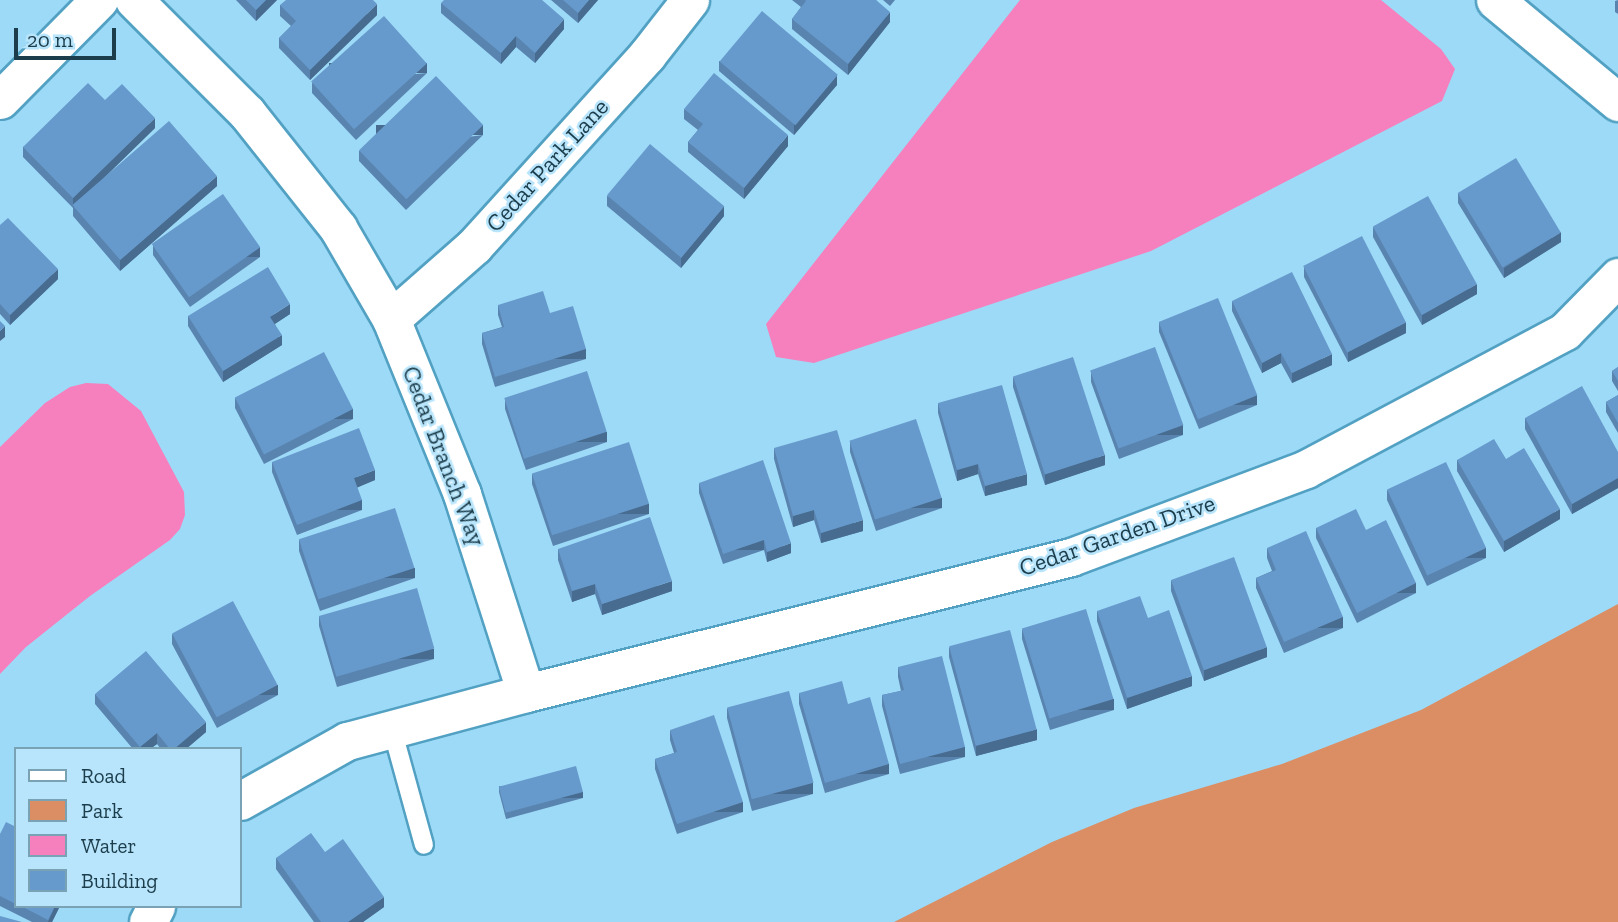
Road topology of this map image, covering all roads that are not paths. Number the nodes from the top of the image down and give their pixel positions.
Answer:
1 (100, 0) edge
2 (134, 0) edge
3 (690, 0) edge
4 (1495, 0) edge
5 (0, 100) edge
6 (1618, 102) edge
7 (1618, 276) edge
8 (391, 319) junction
9 (526, 693) junction
10 (392, 729) junction
11 (242, 800) edge
12 (424, 845) dead end

1 - 5 street
2 - 8 street, Cedar Branch Way
3 - 8 street, Cedar Park Lane
4 - 6 street
7 - 9 street, Cedar Garden Drive
8 - 9 street, Cedar Branch Way
9 - 10 street
10 - 11 street
10 - 12 lane

